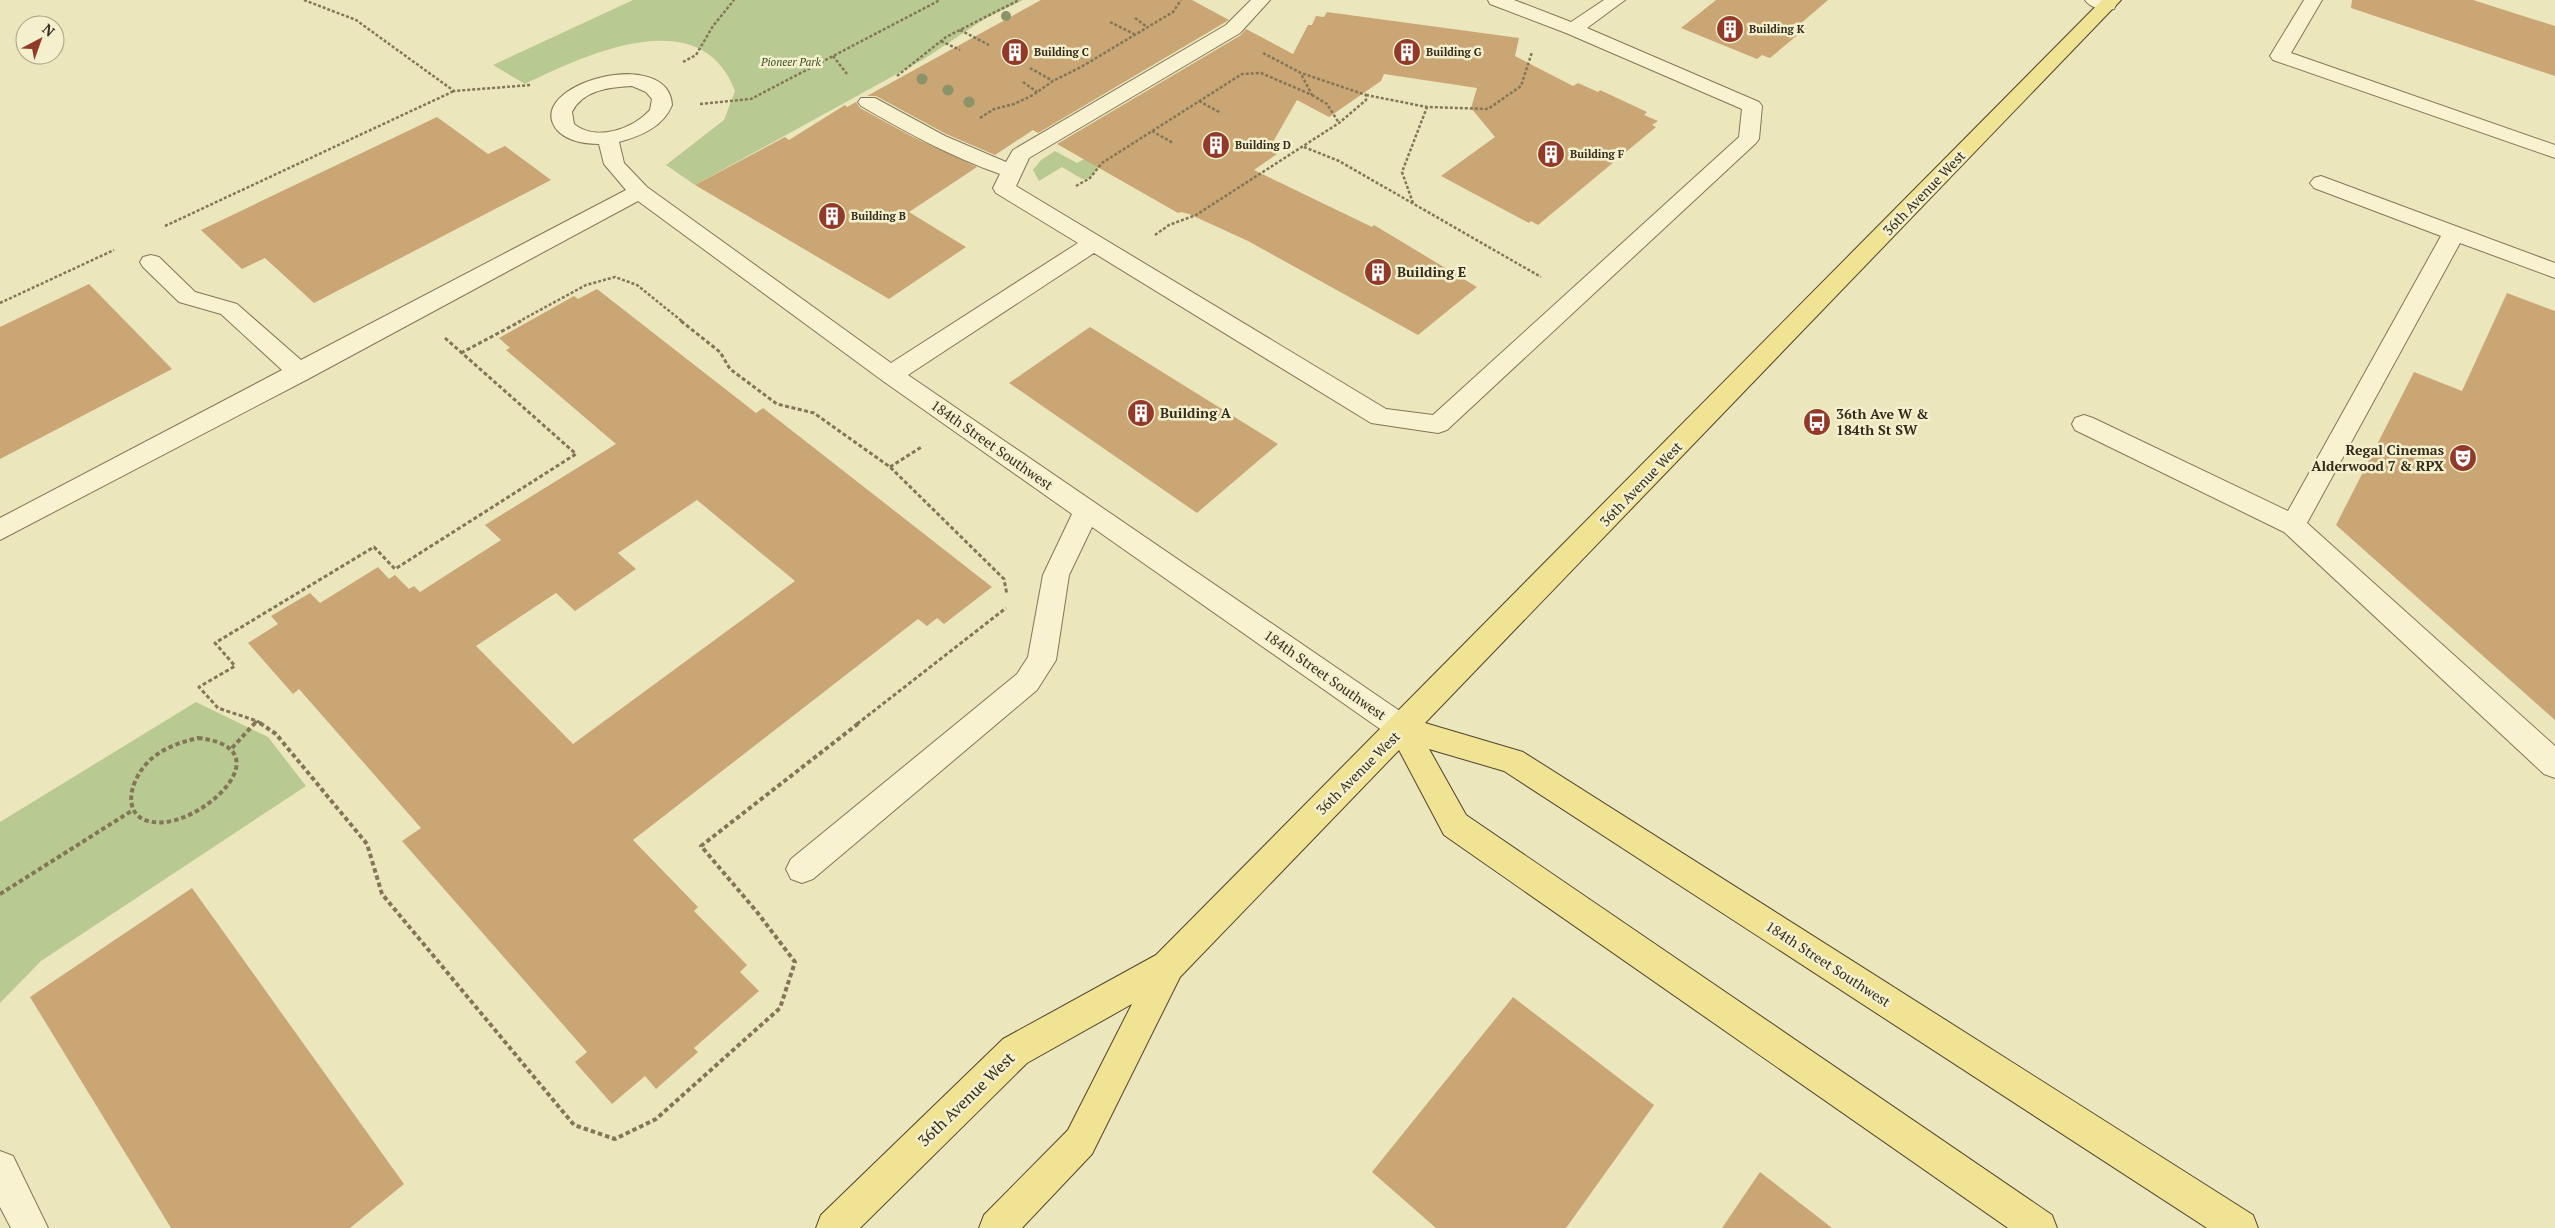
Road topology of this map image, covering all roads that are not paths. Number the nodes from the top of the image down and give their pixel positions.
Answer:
1 (1261, 0) edge
2 (1497, 0) edge
3 (1616, 0) edge
4 (2313, 0) edge
5 (2104, 2) edge
6 (1567, 27) junction
7 (868, 102) road end
8 (608, 137) junction
9 (2555, 152) edge
10 (1012, 170) junction
11 (2321, 183) dead end
12 (639, 192) junction
13 (2454, 233) junction
14 (1093, 243) junction
15 (151, 262) dead end
16 (2555, 271) edge
17 (300, 373) junction
18 (891, 374) junction
19 (2084, 424) dead end
20 (1087, 510) junction
21 (2293, 525) junction
22 (0, 530) edge
23 (1403, 728) junction
24 (2555, 765) edge
25 (802, 869) dead end
26 (1168, 966) junction
27 (0, 1170) edge
28 (30, 1228) edge
29 (834, 1228) edge
30 (997, 1228) edge
31 (2039, 1228) edge
32 (2240, 1228) edge

1 - 10 street
2 - 6 street
3 - 6 street
4 - 9 street
5 - 23 main road, 36th Avenue West
6 - 14 street
7 - 10 street
8 - 8 street
8 - 12 street, 184th Street Southwest
10 - 14 street
11 - 13 street
12 - 17 street
12 - 18 street, 184th Street Southwest
13 - 16 street
13 - 21 street
14 - 18 street
15 - 17 street
17 - 22 street
18 - 20 street, 184th Street Southwest
19 - 21 street
20 - 23 street, 184th Street Southwest
20 - 25 street
21 - 24 street
23 - 26 main road, 36th Avenue West
23 - 31 main road, 184th Street Southwest
23 - 32 main road, 184th Street Southwest
26 - 29 main road, 36th Avenue West
26 - 30 main road, 36th Avenue West
27 - 28 street

